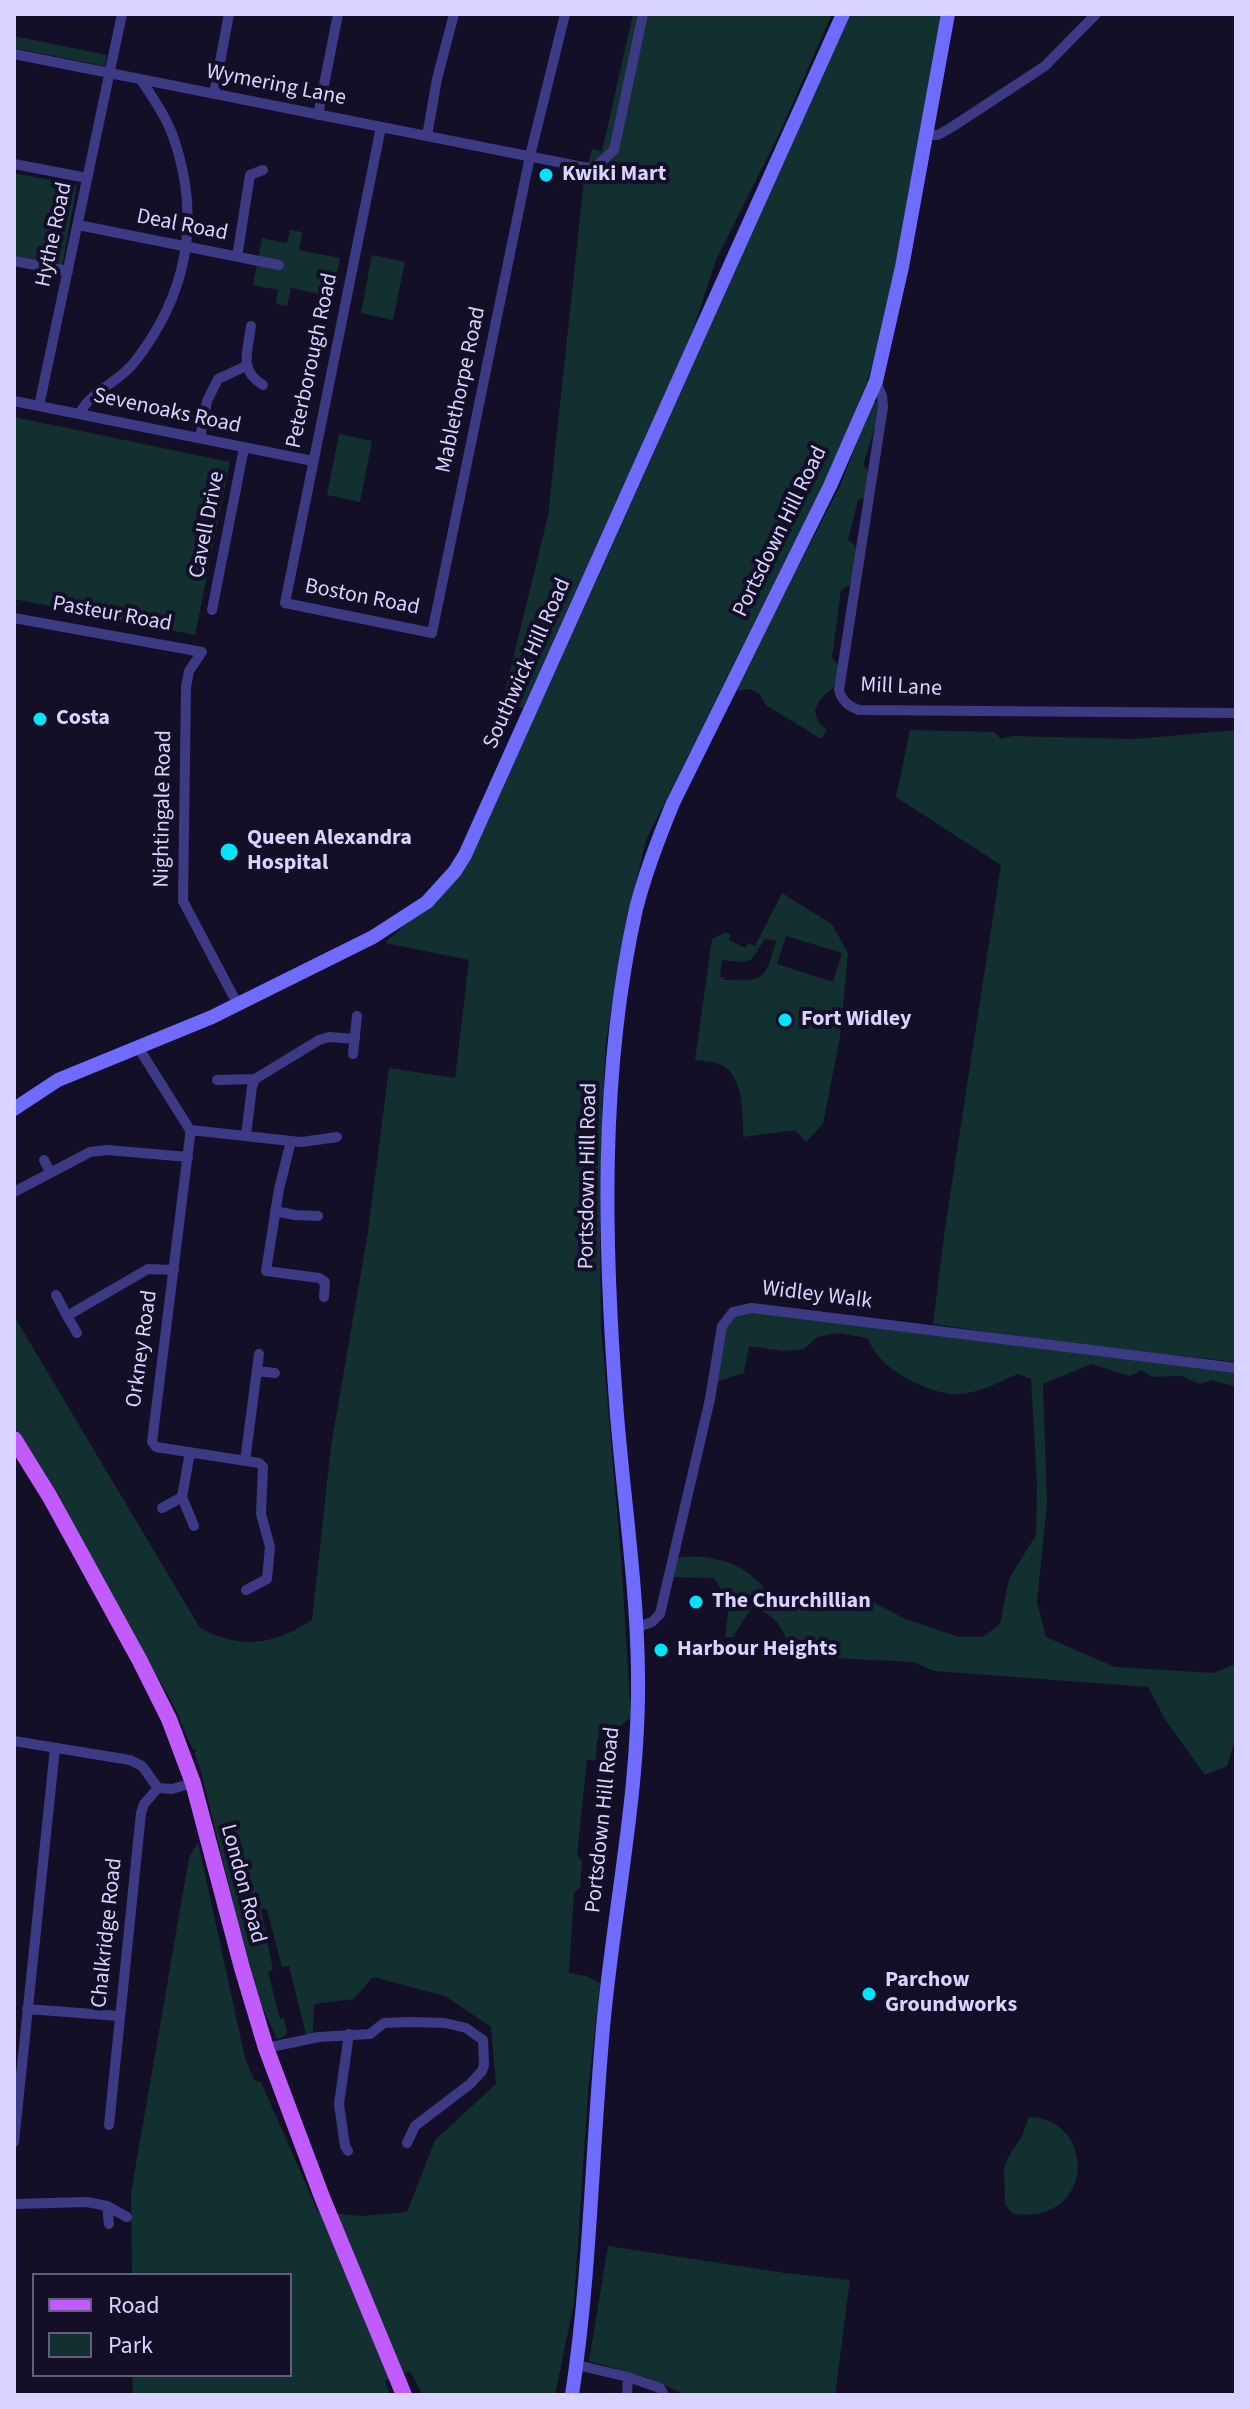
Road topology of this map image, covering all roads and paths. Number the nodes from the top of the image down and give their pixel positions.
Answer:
1 (122, 14) edge
2 (229, 14) edge
3 (338, 14) edge
4 (454, 14) edge
5 (565, 14) edge
6 (643, 14) edge
7 (843, 14) edge
8 (948, 14) edge
9 (1096, 14) edge
10 (14, 54) edge
11 (109, 73) junction
12 (141, 80) junction
13 (214, 94) junction
14 (318, 115) junction
15 (381, 127) junction
16 (927, 135) junction
17 (427, 136) junction
18 (530, 156) junction
19 (14, 164) edge
20 (263, 170) dead end
21 (87, 178) junction
22 (78, 225) junction
23 (187, 247) junction
24 (237, 257) junction
25 (14, 261) edge
26 (279, 265) dead end
27 (68, 271) junction
28 (251, 326) dead end
29 (246, 366) junction
30 (876, 381) junction
31 (263, 385) dead end
32 (14, 401) edge
33 (39, 406) junction
34 (80, 413) junction
35 (200, 438) junction
36 (244, 448) junction
37 (313, 461) junction
38 (285, 603) joint
39 (212, 610) dead end
40 (14, 618) edge
41 (432, 633) joint
42 (202, 652) joint
43 (1236, 713) edge
44 (238, 1005) junction
45 (357, 1016) dead end
46 (355, 1039) junction
47 (138, 1047) junction
48 (353, 1054) dead end
49 (255, 1079) junction
50 (217, 1080) dead end
51 (14, 1109) edge
52 (190, 1130) junction
53 (246, 1135) junction
54 (337, 1137) dead end
55 (291, 1141) junction
56 (188, 1157) junction
57 (44, 1160) dead end
58 (50, 1172) junction
59 (16, 1191) edge
60 (275, 1211) junction
61 (318, 1216) dead end
62 (174, 1270) junction
63 (56, 1295) dead end
64 (324, 1297) dead end
65 (67, 1316) junction
66 (77, 1333) dead end
67 (259, 1354) dead end
68 (1236, 1368) edge
69 (257, 1371) junction
70 (275, 1373) dead end
71 (14, 1439) edge
72 (190, 1452) junction
73 (245, 1461) junction
74 (182, 1497) junction
75 (162, 1508) dead end
76 (194, 1526) dead end
77 (246, 1590) dead end
78 (635, 1628) junction
79 (14, 1741) edge
80 (55, 1748) junction
81 (193, 1783) junction
82 (158, 1788) junction
83 (27, 2009) junction
84 (119, 2016) junction
85 (349, 2034) junction
86 (266, 2048) junction
87 (109, 2125) dead end
88 (14, 2142) edge
89 (407, 2143) dead end
90 (348, 2151) dead end
91 (14, 2204) edge
92 (107, 2206) junction
93 (127, 2217) dead end
94 (109, 2224) dead end
95 (390, 2357) junction
96 (577, 2365) junction
97 (628, 2377) junction
98 (404, 2395) edge
99 (411, 2395) edge
100 (572, 2395) edge
101 (627, 2395) edge
102 (664, 2395) edge

1 - 11 street, Hythe Road
2 - 13 street
3 - 14 street
4 - 17 street
5 - 18 street, Mablethorpe Road
6 - 18 street, Wymering Lane
7 - 44 main road, Southwick Hill Road
8 - 16 main road, Portsdown Hill Road
9 - 16 street
10 - 11 street, Wymering Lane
11 - 12 street, Wymering Lane
11 - 21 street, Hythe Road
12 - 13 street, Wymering Lane
12 - 23 street
13 - 14 street, Wymering Lane
14 - 15 street, Wymering Lane
15 - 17 street, Wymering Lane
15 - 37 street, Peterborough Road
16 - 30 main road, Portsdown Hill Road
17 - 18 street, Wymering Lane
18 - 41 street, Mablethorpe Road
19 - 21 street
20 - 24 street
21 - 22 street, Hythe Road
22 - 23 street, Deal Road
22 - 27 street, Hythe Road
23 - 24 street, Deal Road
23 - 34 street
24 - 26 street, Deal Road
25 - 27 street
27 - 33 street, Hythe Road
28 - 29 street
29 - 31 street
29 - 35 street
30 - 43 street, Mill Lane
30 - 78 main road, Portsdown Hill Road
32 - 33 street, Sevenoaks Road
33 - 34 street, Sevenoaks Road
34 - 35 street, Sevenoaks Road
35 - 36 street, Sevenoaks Road
36 - 37 street, Sevenoaks Road
36 - 39 street, Cavell Drive
37 - 38 street, Peterborough Road
38 - 41 street, Boston Road
40 - 42 street, Pasteur Road
42 - 44 street, Nightingale Road
44 - 47 main road, Southwick Hill Road
45 - 46 street
46 - 48 street
46 - 49 street
47 - 51 main road, Southwick Hill Road
47 - 52 street
49 - 50 street
49 - 53 street
52 - 53 street
52 - 56 street, Orkney Road
53 - 55 street
54 - 55 street
55 - 60 street
56 - 58 street
56 - 62 street, Orkney Road
57 - 58 street
58 - 59 street
60 - 61 street
60 - 64 street
62 - 65 street
62 - 72 street, Orkney Road
63 - 65 street
65 - 66 street
67 - 69 street
68 - 78 street, Widley Walk
69 - 70 street
69 - 73 street
71 - 81 main road, London Road
72 - 73 street, Orkney Road
72 - 74 street
73 - 77 street
74 - 75 street
74 - 76 street
78 - 96 main road, Portsdown Hill Road
79 - 80 street
80 - 82 street
80 - 83 street
81 - 82 street
81 - 86 main road, London Road
82 - 84 street, Chalkridge Road
83 - 84 street
83 - 88 street
84 - 87 street, Chalkridge Road
85 - 86 street
85 - 89 street
85 - 90 street
86 - 95 main road, London Road
91 - 92 street
92 - 93 street
92 - 94 street
95 - 98 main road, London Road
95 - 99 main road, London Road
96 - 97 street
96 - 100 main road, Portsdown Hill Road
97 - 101 street
97 - 102 street

